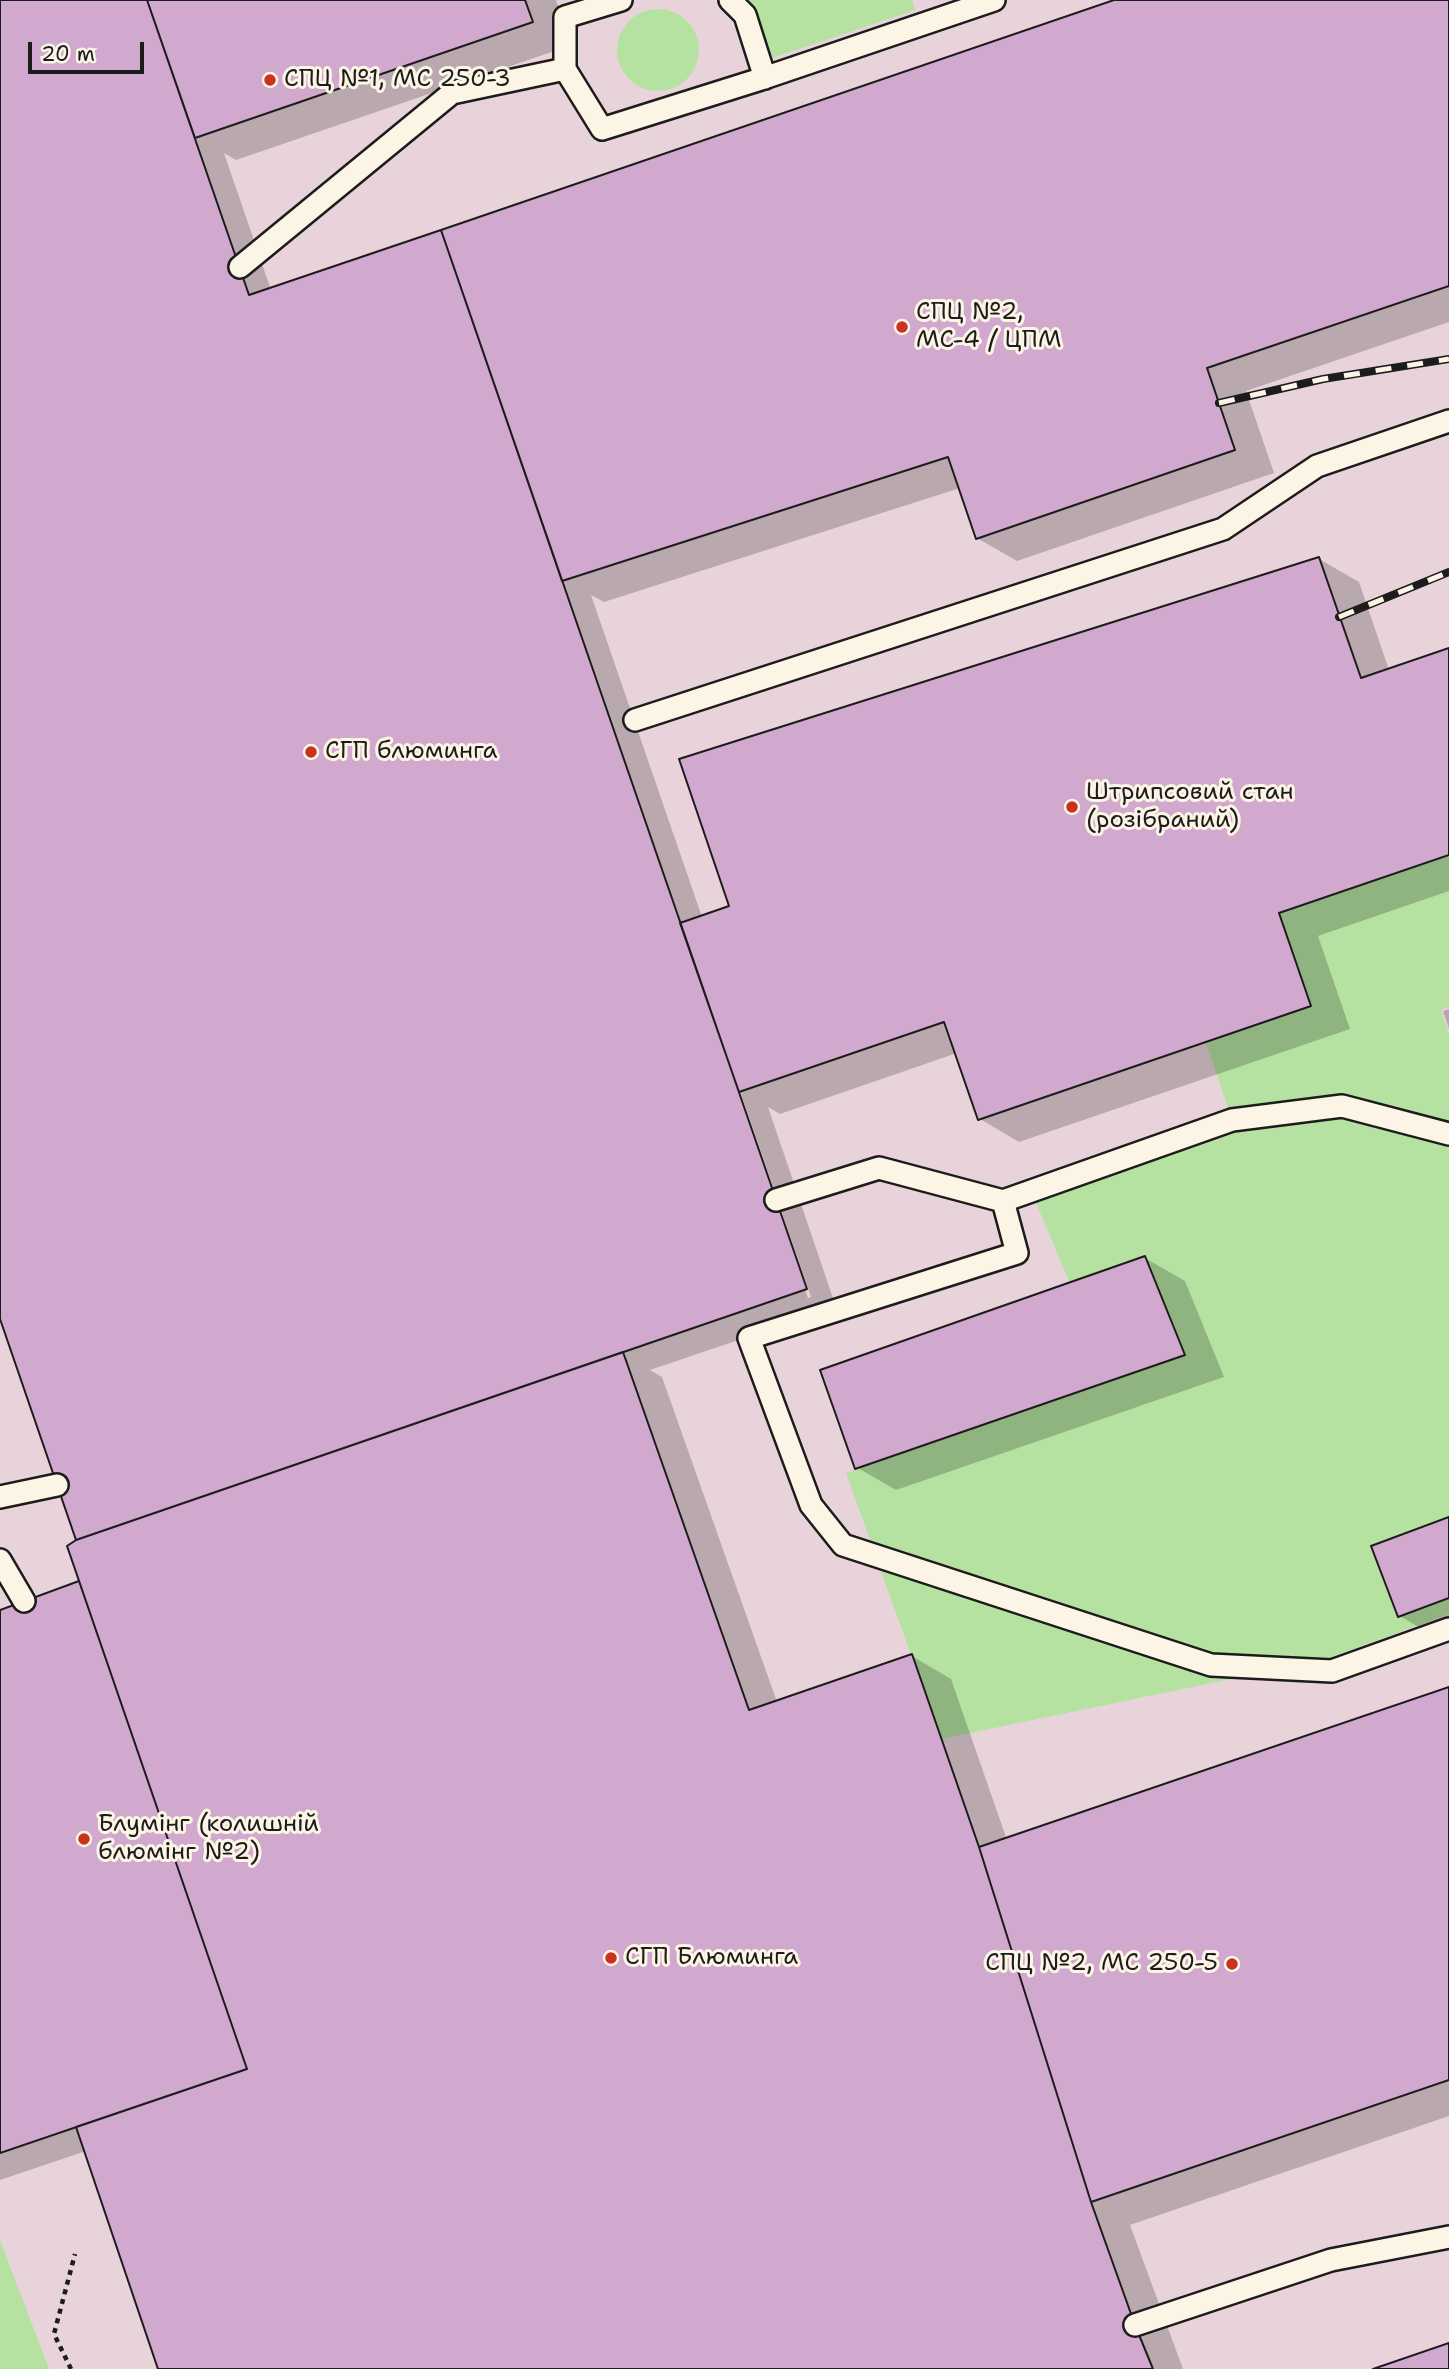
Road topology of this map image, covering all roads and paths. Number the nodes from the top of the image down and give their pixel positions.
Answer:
1 (621, 0) edge
2 (730, 0) edge
3 (995, 0) edge
4 (565, 69) junction
5 (765, 78) junction
6 (240, 267) dead end
7 (1449, 421) edge
8 (635, 720) dead end
9 (1449, 1134) edge
10 (776, 1200) dead end
11 (1003, 1201) junction
12 (57, 1485) dead end
13 (0, 1497) edge
14 (0, 1560) edge
15 (24, 1601) dead end
16 (1449, 1629) edge
17 (1449, 2237) edge
18 (75, 2254) dead end
19 (1135, 2325) dead end
20 (71, 2369) edge

1 - 4 lane
2 - 5 lane
3 - 5 lane
4 - 5 lane
4 - 6 lane
7 - 8 lane
9 - 11 lane
10 - 11 lane
11 - 16 lane
12 - 13 lane
14 - 15 lane
17 - 19 lane
18 - 20 path

